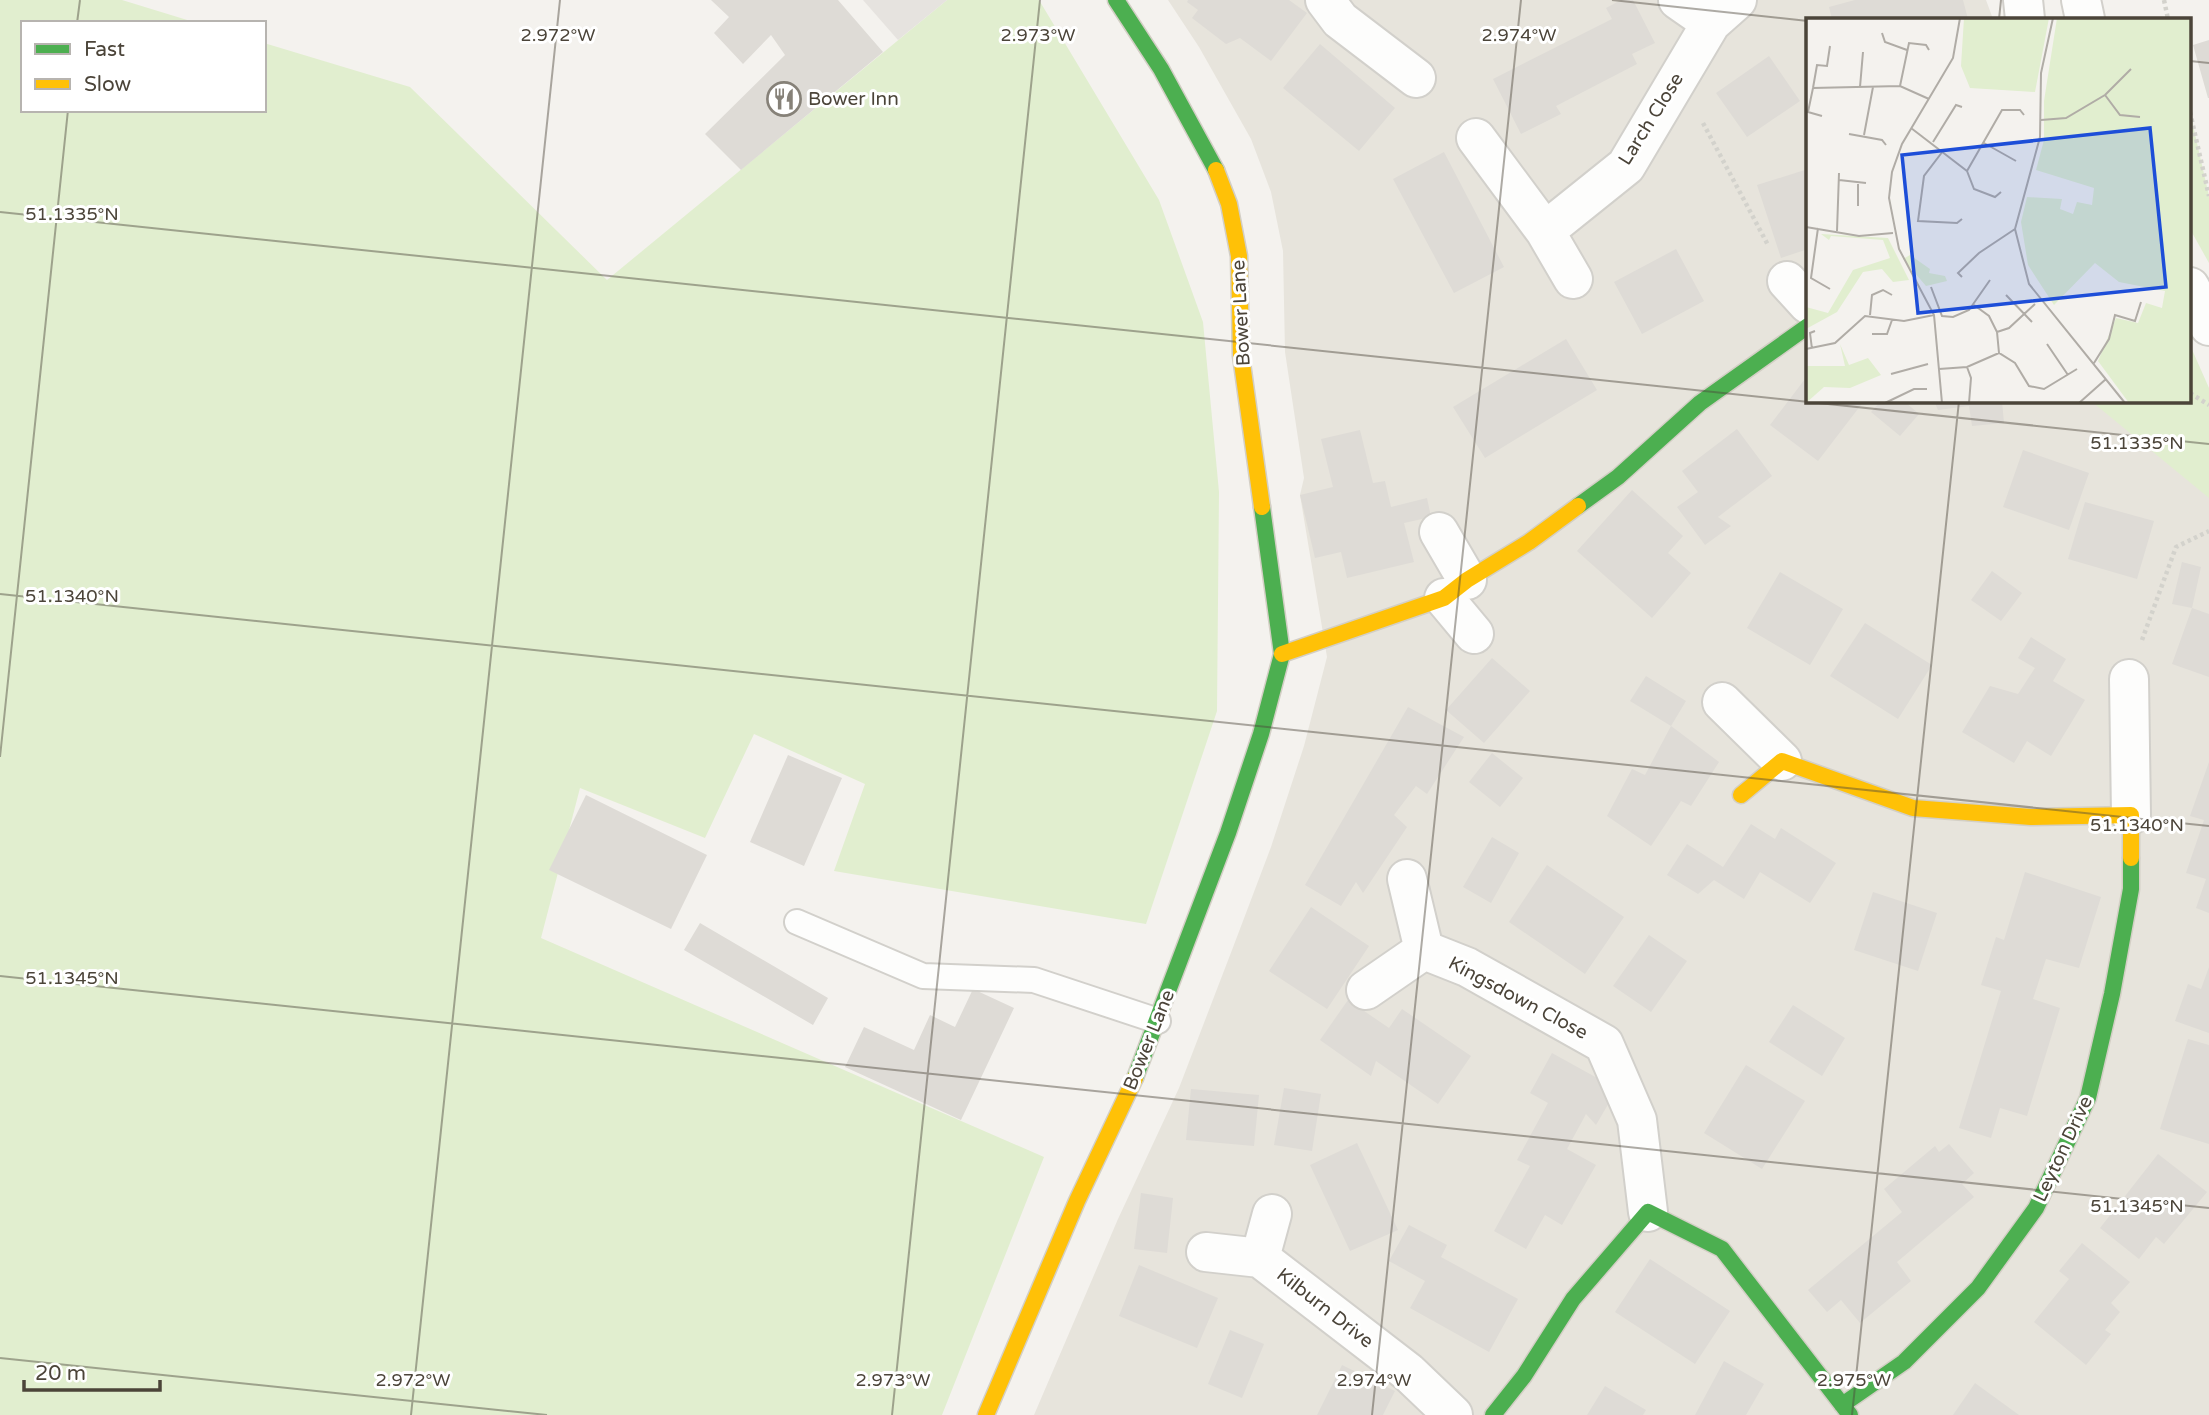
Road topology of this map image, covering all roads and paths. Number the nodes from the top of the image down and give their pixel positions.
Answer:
1 (1115, 0) edge
2 (1325, 0) edge
3 (1678, 0) edge
4 (2023, 0) edge
5 (2081, 0) edge
6 (2164, 0) edge
7 (1724, 11) edge
8 (2025, 18) edge
9 (2085, 18) edge
10 (2168, 18) edge
11 (1678, 76) junction
12 (1416, 78) dead end
13 (2192, 121) edge
14 (1476, 138) dead end
15 (2209, 195) edge
16 (1545, 231) junction
17 (1573, 279) dead end
18 (2192, 291) edge
19 (1798, 293) edge
20 (2209, 326) edge
21 (1806, 327) edge
22 (2192, 394) edge
23 (2209, 405) edge
24 (2209, 531) edge
25 (1439, 532) dead end
26 (1456, 589) junction
27 (1474, 634) dead end
28 (1282, 654) junction
29 (2129, 679) joint
30 (1722, 702) dead end
31 (1782, 761) junction
32 (1741, 795) dead end
33 (2131, 815) junction
34 (1407, 878) dead end
35 (797, 922) dead end
36 (1424, 950) junction
37 (1366, 990) dead end
38 (1158, 1021) junction
39 (1648, 1212) junction
40 (1272, 1214) dead end
41 (1206, 1252) dead end
42 (1260, 1258) junction
43 (1846, 1410) edge
44 (986, 1415) edge
45 (1453, 1415) edge
46 (1493, 1415) edge

1 - 28 street, Bower Lane
2 - 12 street
3 - 7 street, Larch Close
4 - 8 street
5 - 9 street
6 - 10 path
7 - 11 street, Larch Close
11 - 16 street, Larch Close
11 - 19 path
13 - 15 path
14 - 16 street
16 - 17 street
18 - 20 street
21 - 26 street
22 - 23 path
24 - 29 path
25 - 26 street
26 - 27 street
26 - 28 street
28 - 38 street, Bower Lane
29 - 33 street, Leyton Drive
30 - 31 street
31 - 32 street
31 - 33 street
33 - 43 street, Leyton Drive
34 - 36 street, Kingsdown Close
35 - 38 lane
36 - 37 street, Kingsdown Close
36 - 39 street, Kingsdown Close
38 - 44 street, Bower Lane
39 - 43 street
39 - 46 street
40 - 42 street, Kilburn Drive
41 - 42 street, Kilburn Drive
42 - 45 street, Kilburn Drive

